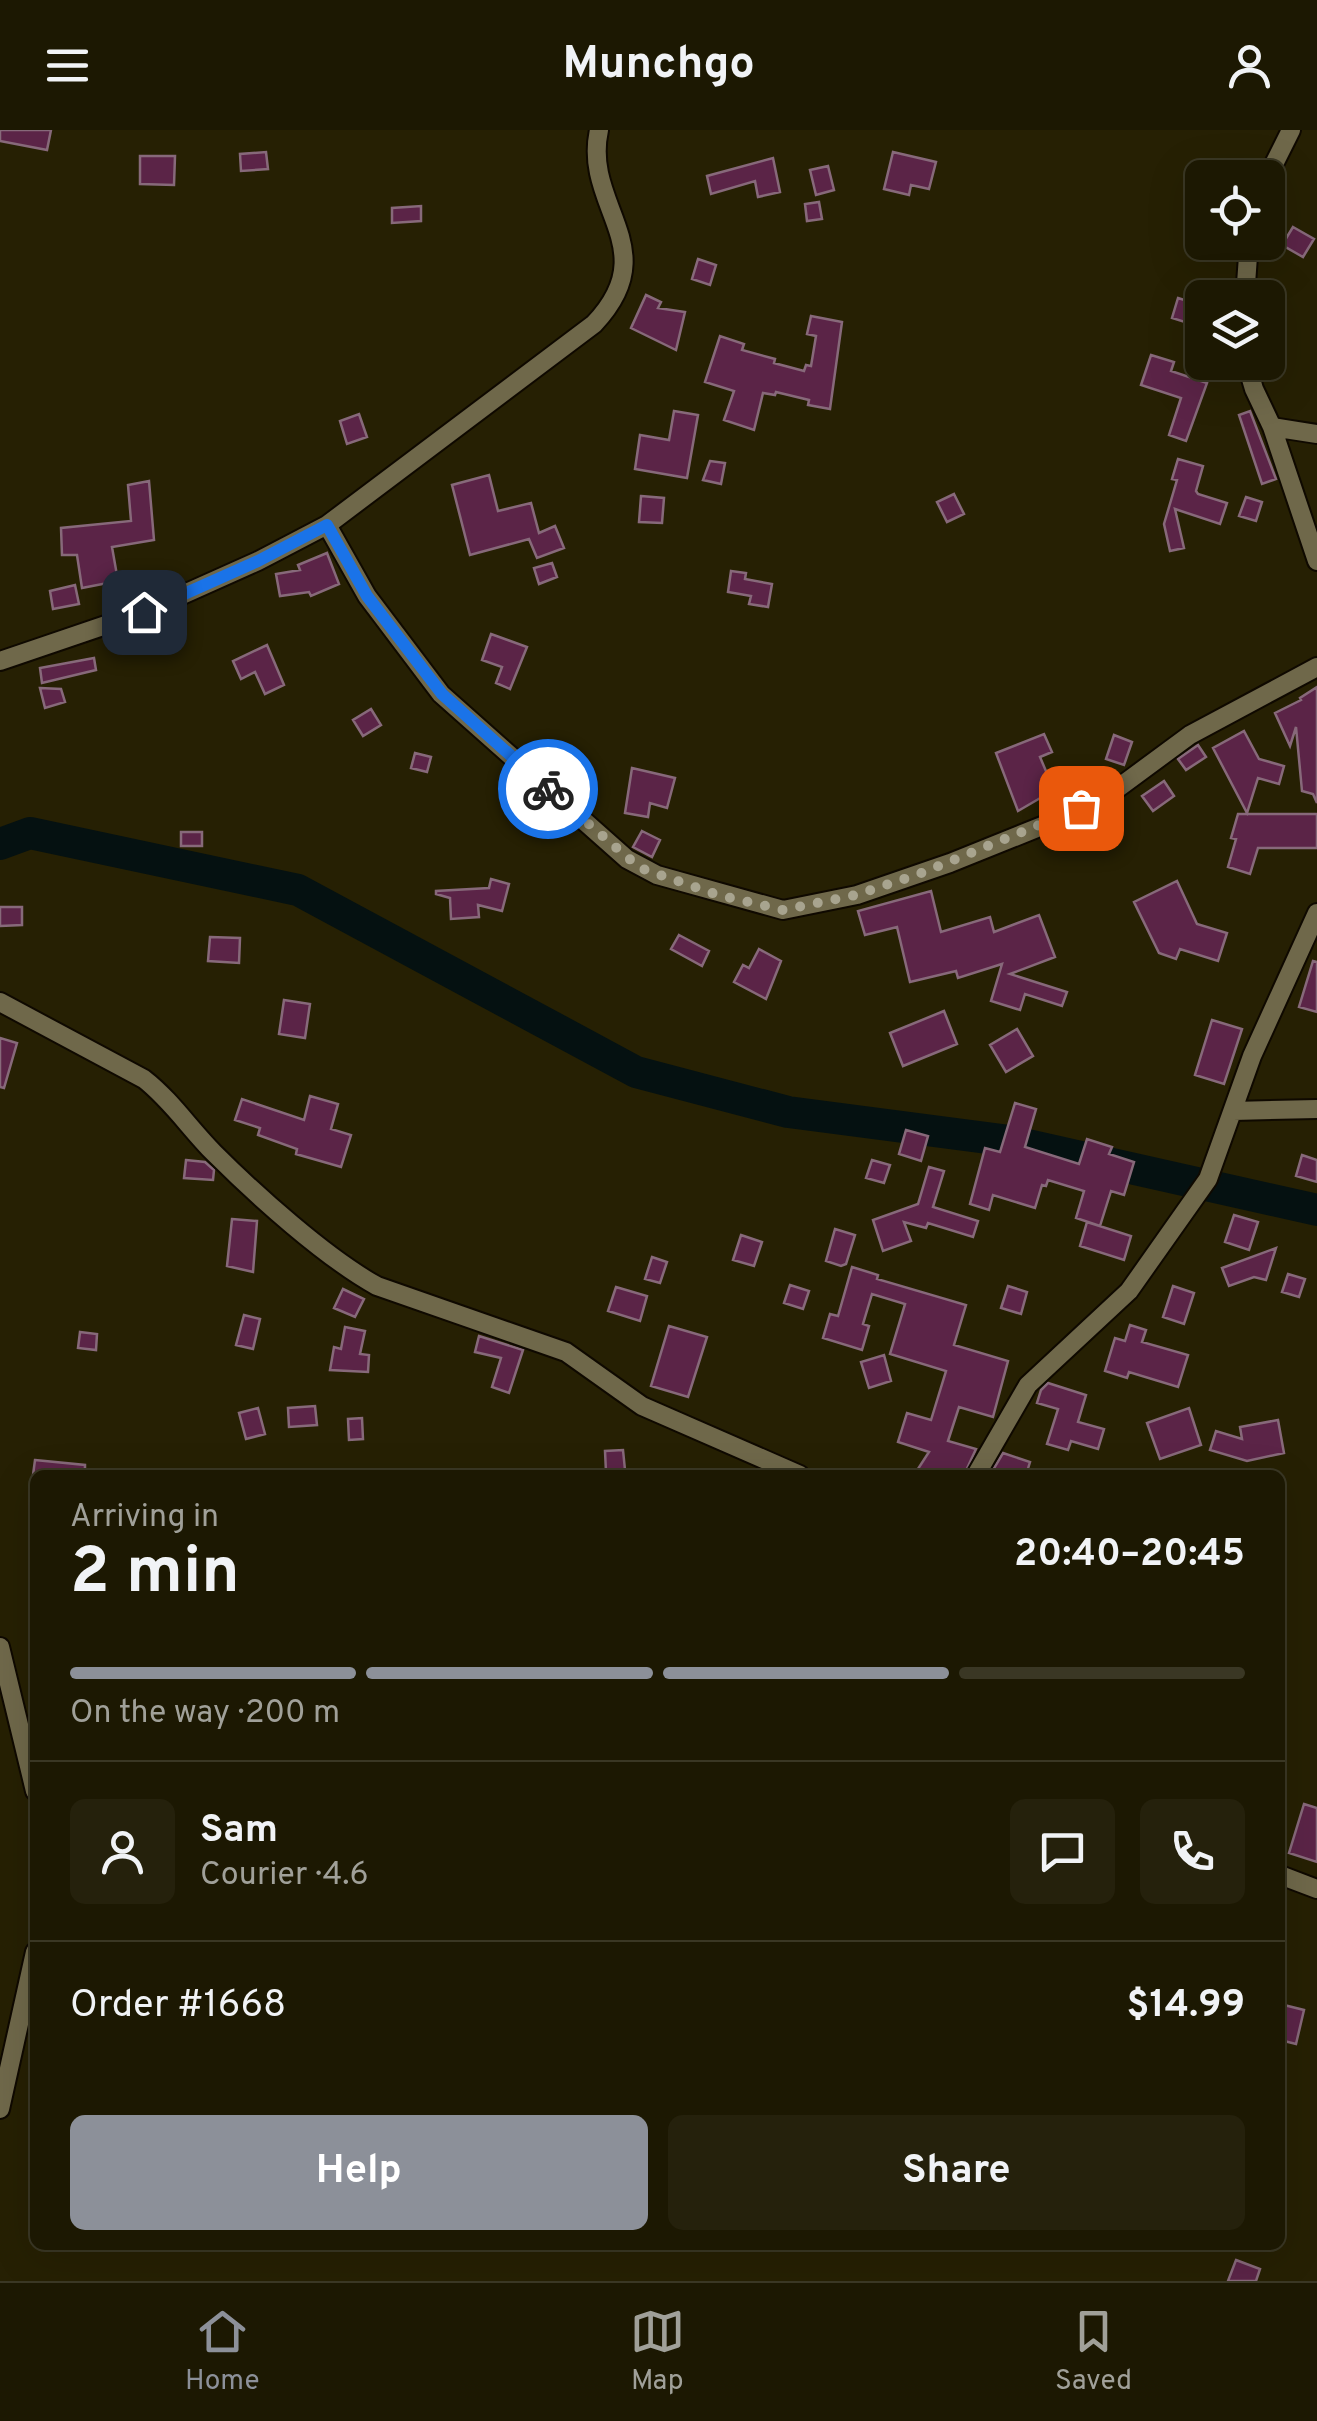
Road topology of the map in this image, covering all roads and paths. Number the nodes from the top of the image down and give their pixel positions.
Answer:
1 (599, 130) edge
2 (1291, 130) edge
3 (1276, 160) edge
4 (1251, 380) edge
5 (1272, 428) junction
6 (1317, 434) edge
7 (327, 525) junction
8 (1317, 561) edge
9 (0, 661) edge
10 (1317, 668) edge
11 (1317, 913) edge
12 (0, 1002) edge
13 (1317, 1109) edge
14 (1233, 1111) junction
15 (789, 1470) edge
16 (979, 1470) edge
17 (0, 1646) edge
18 (30, 1771) edge
19 (1285, 1877) edge
20 (1317, 1889) edge
21 (30, 1974) edge
22 (0, 2109) edge

1 - 7 street
2 - 3 street
4 - 5 street
5 - 6 street
5 - 8 street
7 - 9 street
7 - 10 street
11 - 14 street
12 - 15 street
13 - 14 street
14 - 16 street
17 - 18 street
19 - 20 street
21 - 22 street

